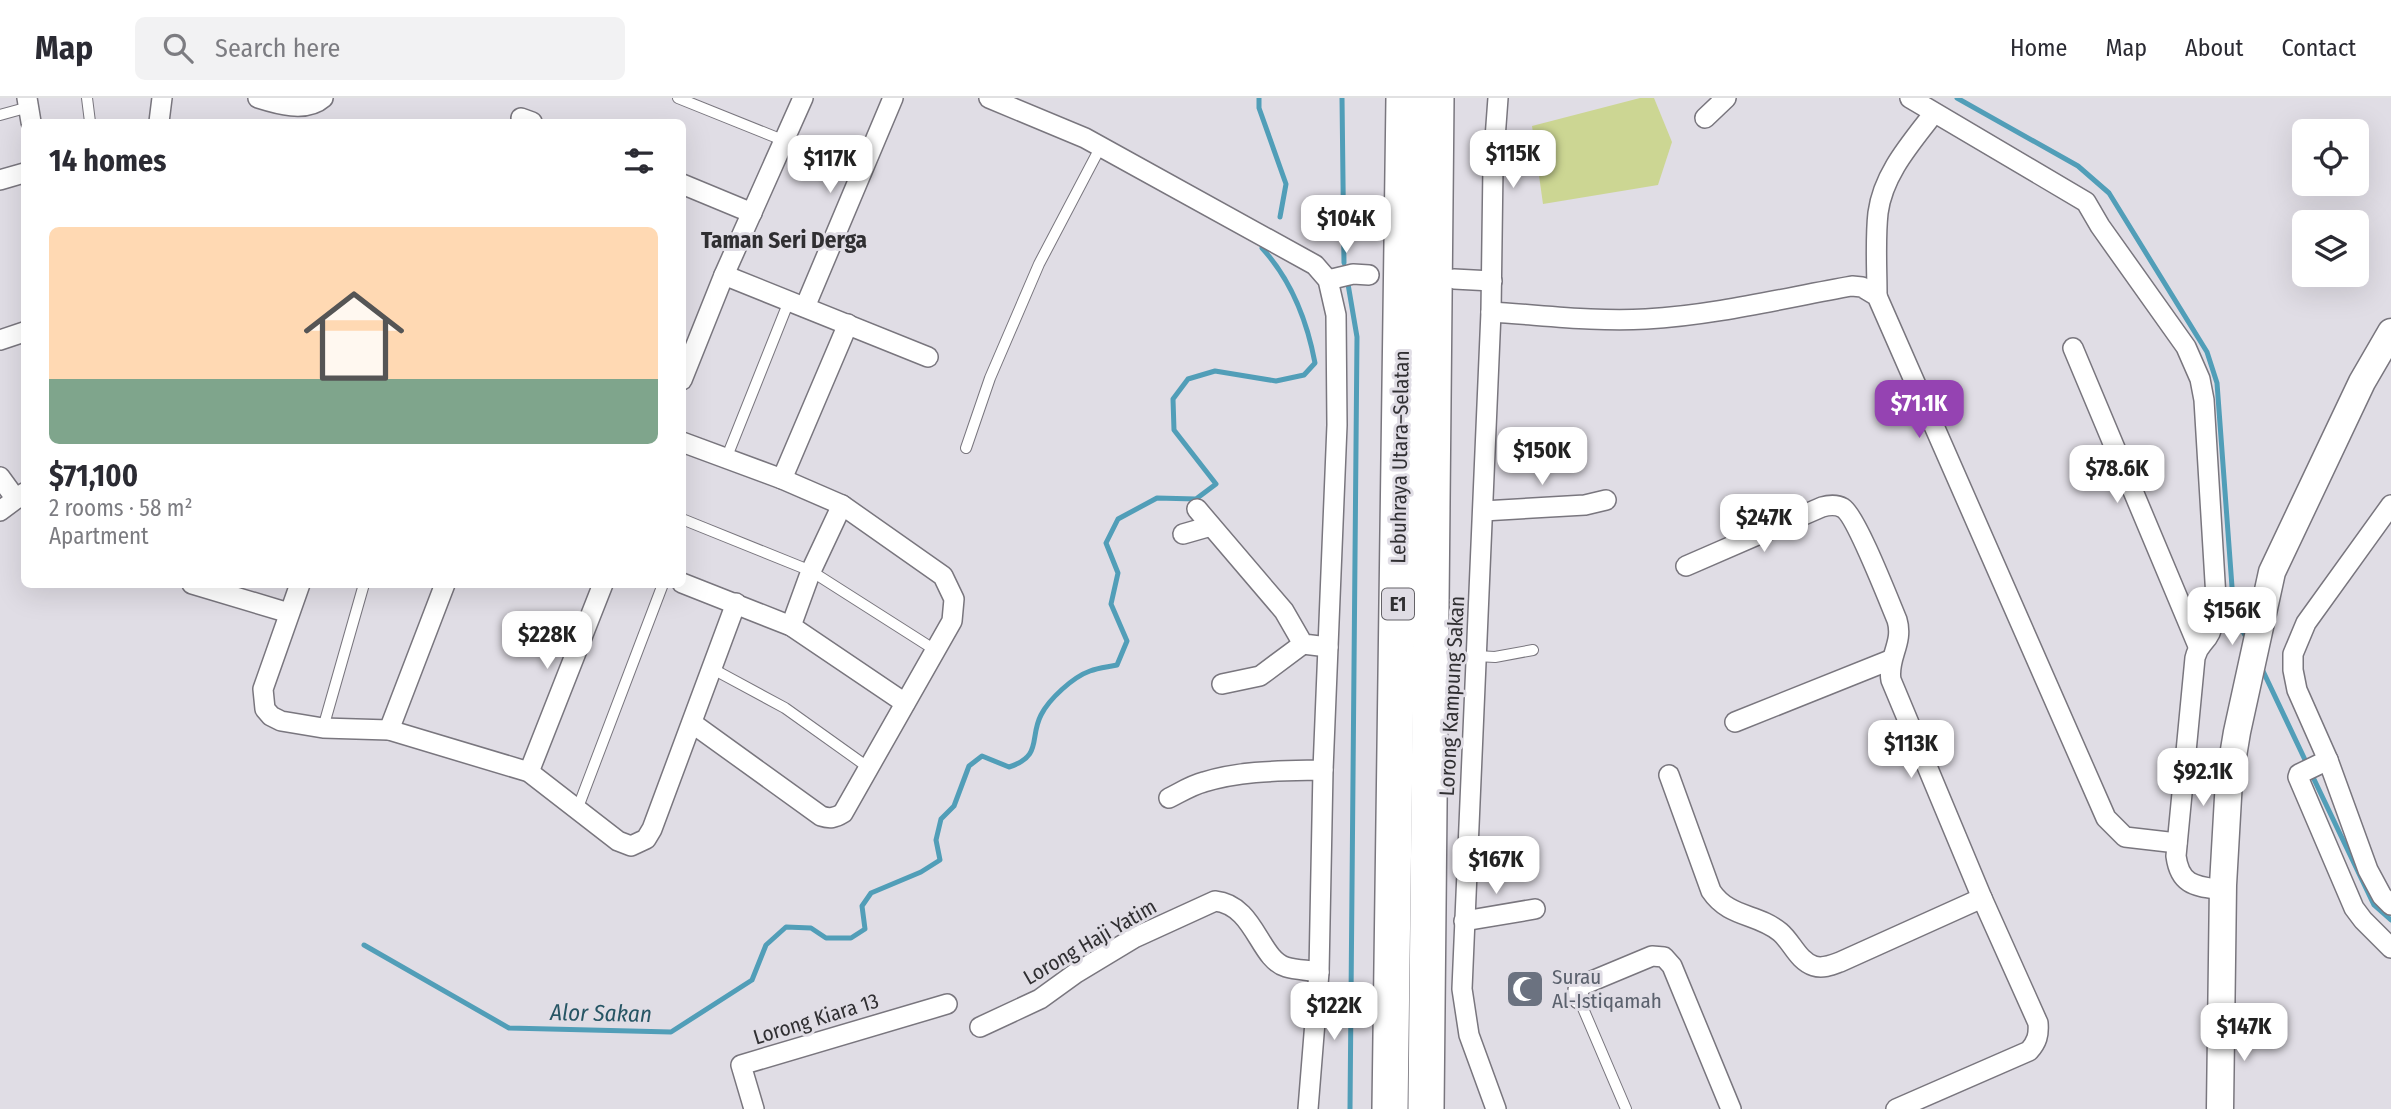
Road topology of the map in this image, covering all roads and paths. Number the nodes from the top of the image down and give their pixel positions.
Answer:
1 (87, 98) edge
2 (162, 98) edge
3 (258, 98) edge
4 (323, 98) edge
5 (678, 98) edge
6 (803, 98) edge
7 (893, 98) edge
8 (989, 98) edge
9 (1404, 98) edge
10 (1437, 98) edge
11 (1498, 98) edge
12 (1726, 98) edge
13 (1910, 98) edge
14 (29, 109) edge
15 (1934, 113) junction
16 (0, 116) edge
17 (1705, 118) dead end
18 (90, 119) edge
19 (159, 119) edge
20 (785, 141) junction
21 (1101, 146) junction
22 (21, 174) edge
23 (0, 180) edge
24 (686, 186) edge
25 (752, 213) junction
26 (724, 275) junction
27 (1369, 275) dead end
28 (1454, 279) dead end
29 (1328, 280) junction
30 (1492, 281) junction
31 (1877, 296) junction
32 (797, 304) junction
33 (1491, 312) junction
34 (848, 324) junction
35 (2391, 332) edge
36 (21, 333) edge
37 (0, 340) edge
38 (2073, 348) dead end
39 (928, 356) dead end
40 (686, 370) edge
41 (686, 444) edge
42 (967, 448) dead end
43 (726, 459) junction
44 (0, 477) edge
45 (782, 479) junction
46 (1606, 500) dead end
47 (13, 501) edge
48 (842, 505) junction
49 (2391, 505) edge
50 (1197, 509) dead end
51 (1483, 511) junction
52 (686, 521) edge
53 (1211, 526) junction
54 (1183, 534) dead end
55 (1686, 566) dead end
56 (811, 571) junction
57 (686, 584) edge
58 (210, 588) edge
59 (298, 588) edge
60 (363, 588) edge
61 (443, 588) edge
62 (601, 588) edge
63 (661, 588) edge
64 (736, 603) junction
65 (289, 613) junction
66 (790, 626) junction
67 (1303, 644) junction
68 (2198, 646) junction
69 (1328, 647) junction
70 (936, 650) junction
71 (1533, 650) dead end
72 (1476, 656) junction
73 (1891, 660) junction
74 (711, 668) junction
75 (1222, 684) dead end
76 (905, 703) junction
77 (1734, 722) dead end
78 (692, 723) junction
79 (323, 728) junction
80 (389, 730) junction
81 (2324, 762) junction
82 (869, 768) junction
83 (1323, 770) junction
84 (528, 772) junction
85 (1669, 775) dead end
86 (1170, 798) dead end
87 (577, 810) junction
88 (2177, 843) junction
89 (2222, 891) junction
90 (1982, 898) junction
91 (2391, 905) edge
92 (1535, 909) dead end
93 (1464, 921) junction
94 (2391, 948) edge
95 (1319, 972) junction
96 (1578, 999) joint
97 (947, 1004) dead end
98 (2223, 1017) junction
99 (980, 1027) dead end
100 (754, 1109) edge
101 (1308, 1109) edge
102 (1390, 1109) edge
103 (1426, 1109) edge
104 (1496, 1109) edge
105 (1626, 1109) edge
106 (1731, 1109) edge
107 (1896, 1109) edge
108 (2220, 1109) edge
109 (2236, 1109) edge

1 - 18 lane
2 - 19 street
3 - 4 street
5 - 20 lane
6 - 20 street
7 - 32 street
8 - 21 street
9 - 102 highway, Lebuhraya Utara–Selatan / E1
10 - 103 highway, Lebuhraya Utara–Selatan / E1
11 - 30 street, Lorong Kampung Sakan
12 - 17 street
13 - 15 street
14 - 16 lane
15 - 31 street
15 - 68 street
20 - 25 street
21 - 29 street
21 - 42 lane
22 - 23 street
24 - 25 street
25 - 26 street
26 - 32 street
26 - 40 street
27 - 29 street
28 - 30 street
29 - 69 street
30 - 33 street, Lorong Kampung Sakan
31 - 33 street
31 - 88 street
32 - 34 street
32 - 43 lane
33 - 51 street, Lorong Kampung Sakan
34 - 39 street
34 - 45 street
35 - 89 main road
36 - 37 street
38 - 68 street
41 - 43 street
43 - 45 street
44 - 47 street
45 - 48 street
46 - 51 street
48 - 56 street
48 - 70 street
49 - 81 street
50 - 53 street
51 - 72 street, Lorong Kampung Sakan
52 - 56 lane
53 - 54 street
53 - 67 street
55 - 73 street
56 - 66 street
56 - 70 lane
57 - 64 street
58 - 65 street
59 - 65 street
60 - 79 lane
61 - 80 street
62 - 84 street
63 - 87 lane
64 - 66 street
64 - 74 street
65 - 79 street
66 - 76 street
67 - 69 street
67 - 75 street
68 - 88 street
69 - 83 street
70 - 76 street
71 - 72 lane
72 - 93 street, Lorong Kampung Sakan
73 - 77 street
73 - 90 street
74 - 78 street
74 - 82 lane
76 - 82 street
78 - 82 street
78 - 87 street
79 - 80 street
80 - 84 street
81 - 91 street
81 - 94 street
83 - 86 street
83 - 95 street
84 - 87 street
85 - 90 street
88 - 89 street
89 - 98 main road
90 - 107 street
92 - 93 street
93 - 104 street, Lorong Kampung Sakan
95 - 99 street, Lorong Haji Yatim
95 - 101 street
96 - 105 lane
96 - 106 street
97 - 100 street, Lorong Kiara 13
98 - 108 main road
98 - 109 main road

